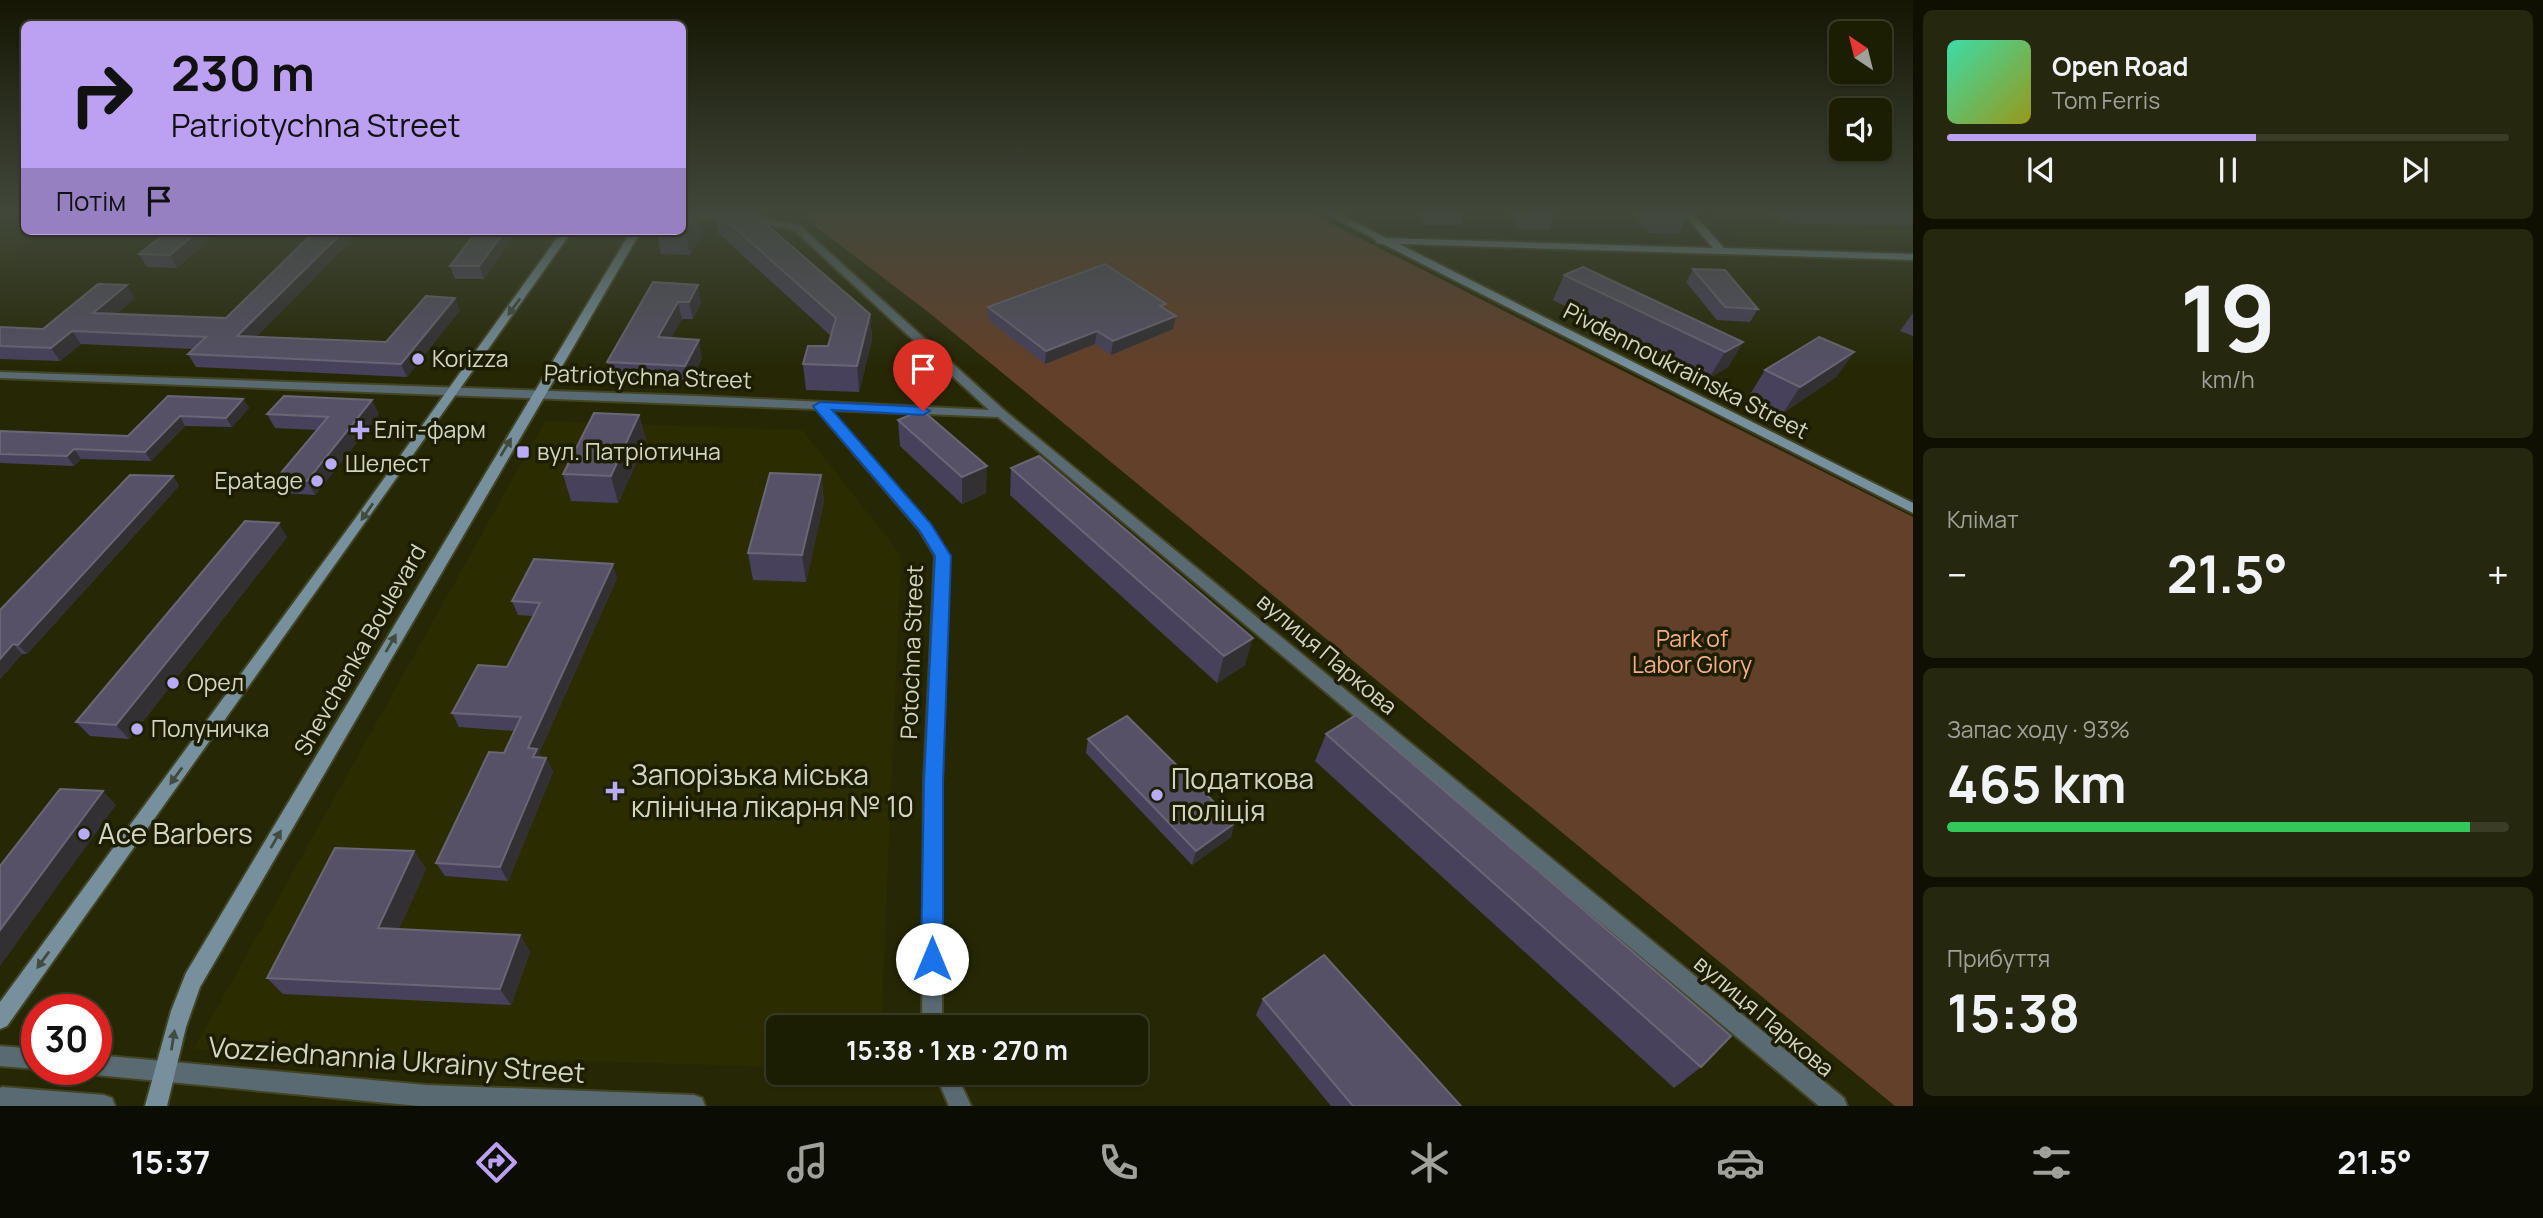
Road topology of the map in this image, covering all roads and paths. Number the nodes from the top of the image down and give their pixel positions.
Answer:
1 (543, 265) edge
2 (616, 265) edge
3 (837, 265) edge
4 (1425, 265) edge
5 (0, 375) edge
6 (454, 390) junction
7 (538, 393) junction
8 (820, 406) junction
9 (1001, 414) junction
10 (1913, 509) edge
11 (932, 1015) edge
12 (0, 1018) edge
13 (0, 1056) edge
14 (21, 1058) edge
15 (112, 1067) edge
16 (168, 1072) junction
17 (950, 1085) edge
18 (0, 1100) edge
19 (104, 1106) edge
20 (156, 1106) edge
21 (694, 1106) edge
22 (960, 1106) edge
23 (1836, 1106) edge

1 -> 6 street
2 - 7 street, Shevchenka Boulevard
3 - 9 street, вулиця Паркова
4 - 10 street, Pivdennoukrainska Street
5 - 6 street, Patriotychna Street
6 - 7 street, Patriotychna Street
6 -> 12 street
7 - 8 street, Patriotychna Street
16 -> 7 street, Shevchenka Boulevard
8 - 9 street, Patriotychna Street
8 - 11 street, Potochna Street
9 - 23 street, вулиця Паркова
13 - 14 street
15 - 16 street, Vozziednannia Ukrainy Street
16 - 20 street, Shevchenka Boulevard
16 - 21 street, Vozziednannia Ukrainy Street
17 - 22 street
18 - 19 street

